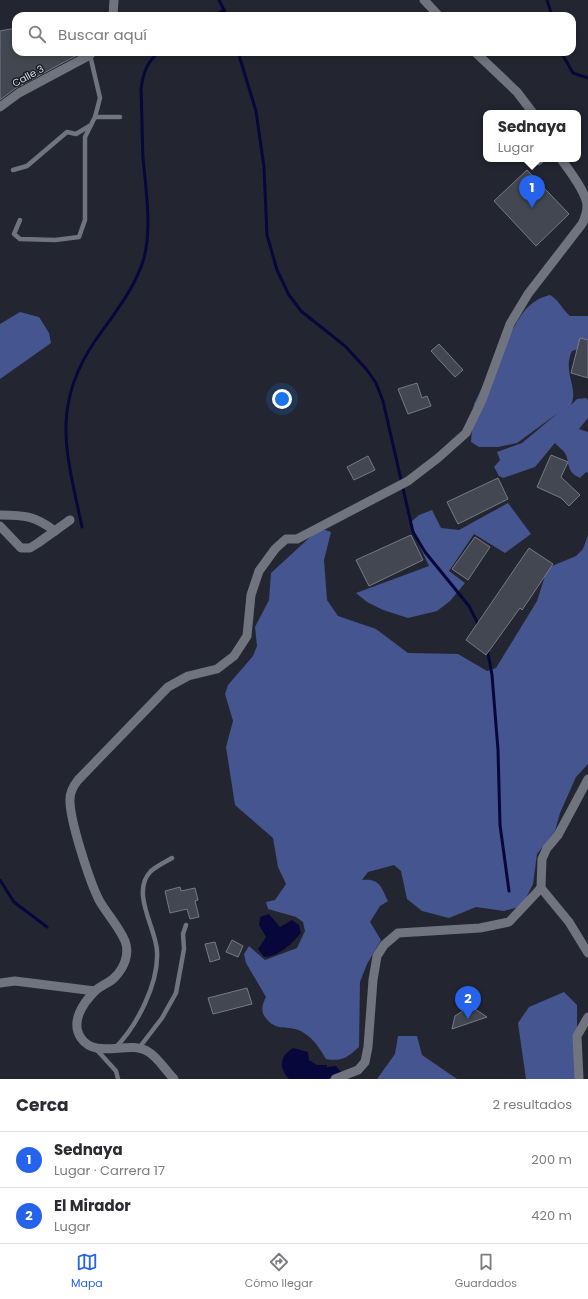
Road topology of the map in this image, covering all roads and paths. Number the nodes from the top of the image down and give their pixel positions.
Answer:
1 (114, 0) edge
2 (424, 0) edge
3 (113, 12) edge
4 (435, 12) edge
5 (87, 56) edge
6 (91, 56) edge
7 (479, 56) edge
8 (0, 108) edge
9 (531, 110) edge
10 (95, 117) junction
11 (120, 117) dead end
12 (91, 125) junction
13 (563, 162) edge
14 (14, 170) dead end
15 (20, 220) dead end
16 (0, 515) edge
17 (70, 520) dead end
18 (0, 526) edge
19 (55, 531) junction
20 (588, 779) edge
21 (172, 858) dead end
22 (541, 888) junction
23 (186, 925) dead end
24 (588, 953) edge
25 (0, 983) edge
26 (95, 991) junction
27 (588, 1017) edge
28 (95, 1048) junction
29 (139, 1048) junction
30 (114, 1049) junction
31 (118, 1079) edge
32 (174, 1079) edge
33 (335, 1079) edge
34 (579, 1079) edge

1 - 3 street
2 - 4 street
5 - 8 street, Calle 3
6 - 10 lane
7 - 9 street
10 - 11 lane
10 - 12 lane
12 - 14 lane
12 - 15 lane
13 - 26 street
16 - 19 street
17 - 19 street
18 - 19 street
20 - 22 street
21 - 30 lane
22 - 24 street
22 - 33 street
23 - 29 lane
25 - 26 street
26 - 28 street
27 - 34 street
28 - 30 street
28 - 31 lane
29 - 30 street
29 - 32 street

